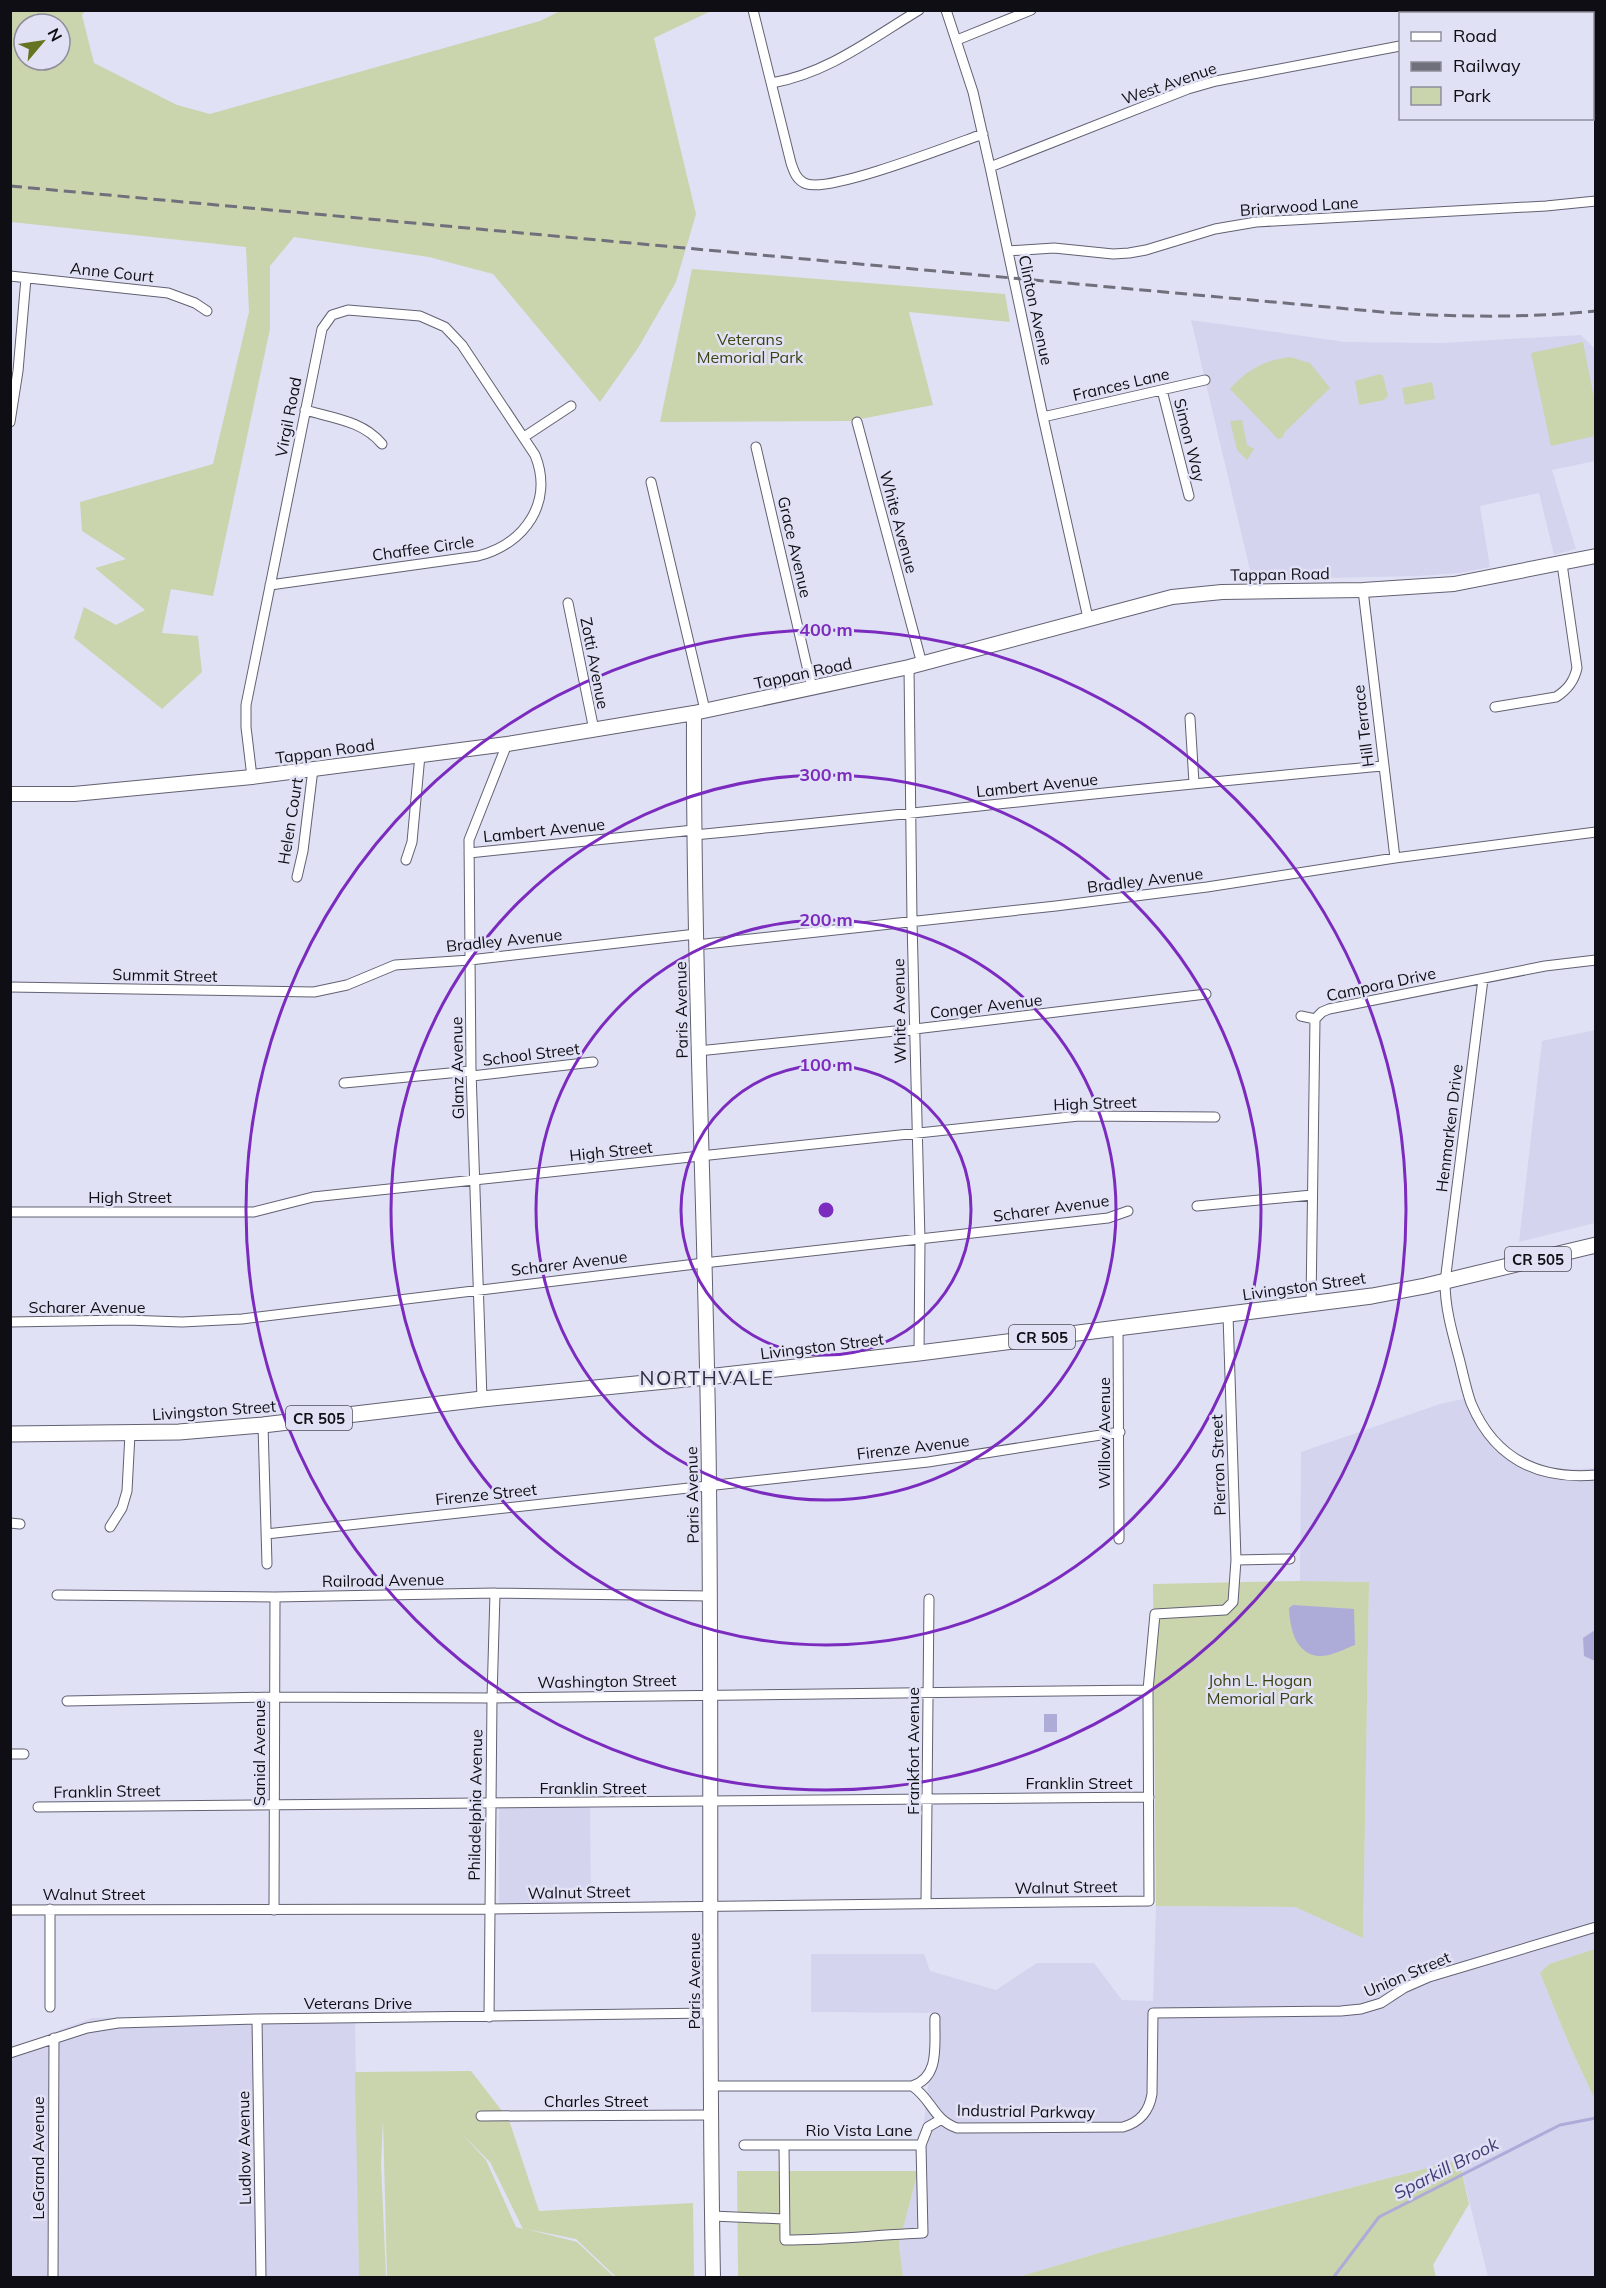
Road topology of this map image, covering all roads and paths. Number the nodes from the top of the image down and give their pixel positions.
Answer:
1 (753, 10) edge
2 (920, 10) edge
3 (946, 10) edge
4 (1030, 10) edge
5 (957, 40) junction
6 (1399, 46) edge
7 (772, 83) junction
8 (983, 134) junction
9 (990, 167) junction
10 (1596, 201) edge
11 (1008, 251) junction
12 (10, 276) edge
13 (26, 278) junction
14 (207, 311) dead end
15 (14, 371) edge
16 (1205, 380) dead end
17 (1162, 390) junction
18 (571, 406) dead end
19 (305, 410) junction
20 (1043, 417) junction
21 (10, 422) edge
22 (857, 422) dead end
23 (524, 437) junction
24 (382, 444) dead end
25 (756, 447) dead end
26 (651, 482) dead end
27 (1189, 496) dead end
28 (1596, 556) edge
29 (1562, 564) junction
30 (270, 585) junction
31 (1362, 590) junction
32 (568, 603) dead end
33 (1088, 618) junction
34 (915, 666) junction
35 (812, 688) junction
36 (1495, 707) dead end
37 (700, 712) junction
38 (1190, 718) dead end
39 (594, 730) junction
40 (507, 744) junction
41 (420, 754) junction
42 (1383, 766) junction
43 (313, 769) junction
44 (252, 777) junction
45 (1194, 783) junction
46 (10, 794) edge
47 (911, 814) junction
48 (694, 832) junction
49 (1596, 832) edge
50 (469, 853) junction
51 (1395, 858) junction
52 (406, 860) dead end
53 (297, 877) dead end
54 (912, 921) junction
55 (696, 939) junction
56 (470, 960) junction
57 (1596, 960) edge
58 (1483, 979) junction
59 (10, 987) edge
60 (320, 992) joint
61 (1206, 994) dead end
62 (1301, 1016) dead end
63 (1315, 1019) junction
64 (915, 1029) junction
65 (698, 1051) junction
66 (593, 1062) dead end
67 (472, 1073) junction
68 (344, 1083) dead end
69 (1215, 1117) dead end
70 (917, 1134) junction
71 (702, 1157) junction
72 (474, 1180) junction
73 (1312, 1195) junction
74 (1197, 1206) dead end
75 (1128, 1210) dead end
76 (10, 1212) edge
77 (920, 1240) junction
78 (1596, 1245) edge
79 (704, 1263) junction
80 (1445, 1282) junction
81 (478, 1289) junction
82 (1311, 1304) junction
83 (1228, 1315) junction
84 (10, 1322) edge
85 (1118, 1327) junction
86 (919, 1353) junction
87 (707, 1377) junction
88 (482, 1399) junction
89 (263, 1425) junction
90 (1120, 1432) junction
91 (10, 1434) edge
92 (130, 1434) junction
93 (1596, 1475) edge
94 (709, 1485) junction
95 (110, 1527) dead end
96 (266, 1534) junction
97 (1119, 1539) dead end
98 (1290, 1559) dead end
99 (1236, 1560) junction
100 (267, 1564) dead end
101 (495, 1593) junction
102 (57, 1595) dead end
103 (710, 1596) junction
104 (275, 1597) junction
105 (929, 1599) dead end
106 (1148, 1690) junction
107 (929, 1693) junction
108 (711, 1695) junction
109 (274, 1697) junction
110 (492, 1698) junction
111 (67, 1701) dead end
112 (10, 1754) edge
113 (24, 1754) dead end
114 (1149, 1797) junction
115 (928, 1799) junction
116 (274, 1803) junction
117 (710, 1803) junction
118 (491, 1804) junction
119 (38, 1807) dead end
120 (926, 1903) junction
121 (710, 1905) junction
122 (50, 1908) junction
123 (489, 1909) junction
124 (10, 1910) edge
125 (274, 1910) junction
126 (1596, 1927) edge
127 (50, 2007) dead end
128 (711, 2013) junction
129 (1153, 2013) joint
130 (489, 2017) junction
131 (935, 2018) dead end
132 (257, 2019) junction
133 (54, 2038) junction
134 (10, 2053) edge
135 (710, 2086) junction
136 (912, 2086) junction
137 (710, 2115) junction
138 (481, 2116) dead end
139 (940, 2120) junction
140 (744, 2145) dead end
141 (783, 2145) junction
142 (921, 2145) junction
143 (712, 2216) junction
144 (784, 2219) junction
145 (52, 2277) edge
146 (261, 2277) edge
147 (712, 2277) edge

1 - 7 street
2 - 7 street
3 - 5 street, Clinton Avenue
4 - 5 street
5 - 8 street, Clinton Avenue
6 - 9 street, West Avenue
7 - 8 street
8 - 9 street, Clinton Avenue
9 - 11 street, Clinton Avenue
10 - 11 street, Briarwood Lane
11 - 20 street, Clinton Avenue
12 - 13 street, Anne Court
13 - 14 street, Anne Court
13 - 15 street
15 - 21 street
16 - 17 street, Frances Lane
17 - 20 street, Frances Lane
17 - 27 street, Simon Way
18 - 23 street
19 - 23 street, Virgil Road
19 - 24 street
19 - 30 street, Virgil Road
20 - 33 street, Clinton Avenue
22 - 34 street, White Avenue
23 - 30 street, Chaffee Circle
25 - 35 street, Grace Avenue
26 - 37 street, Paris Avenue
28 - 29 street, Tappan Road
29 - 31 street, Tappan Road
29 - 36 street
30 - 44 street, Virgil Road
31 - 33 street, Tappan Road
31 - 42 street, Hill Terrace
32 - 39 street, Zotti Avenue
33 - 34 street, Tappan Road
34 - 35 street, Tappan Road
34 - 47 street, White Avenue
35 - 37 street, Tappan Road
37 - 39 street, Tappan Road
37 - 48 street, Paris Avenue
38 - 45 street
39 - 40 street, Tappan Road
40 - 41 street, Tappan Road
40 - 50 street, Glanz Avenue
41 - 43 street, Tappan Road
41 - 52 street
42 - 45 street, Lambert Avenue
42 - 51 street, Hill Terrace
43 - 44 street, Tappan Road
43 - 53 street, Helen Court
44 - 46 street, Tappan Road
45 - 47 street, Lambert Avenue
47 - 48 street, Lambert Avenue
47 - 54 street, White Avenue
48 - 50 street, Lambert Avenue
48 - 55 street, Paris Avenue
49 - 51 street, Bradley Avenue
50 - 56 street, Glanz Avenue
51 - 54 street, Bradley Avenue
54 - 55 street, Bradley Avenue
54 - 64 street, White Avenue
55 - 56 street, Bradley Avenue
55 - 65 street, Paris Avenue
56 - 60 street, Bradley Avenue
56 - 67 street, Glanz Avenue
57 - 58 street, Campora Drive
58 - 63 street, Campora Drive
58 - 80 street, Henmarken Drive
59 - 60 street, Summit Street
61 - 64 street, Conger Avenue
62 - 63 street
63 - 73 street, Campora Drive
64 - 65 street, Conger Avenue
64 - 70 street, White Avenue
65 - 71 street, Paris Avenue
66 - 67 street, School Street
67 - 68 street, School Street
67 - 72 street, Glanz Avenue
69 - 70 street, High Street
70 - 71 street, High Street
70 - 77 street, White Avenue
71 - 72 street, High Street
71 - 79 street, Paris Avenue
72 - 76 street, High Street
72 - 81 street, Glanz Avenue
73 - 74 street
73 - 82 street, Campora Drive
75 - 77 street, Scharer Avenue
77 - 79 street, Scharer Avenue
77 - 86 street, White Avenue
78 - 80 main road, Livingston Street / CR 505
79 - 81 street, Scharer Avenue
79 - 87 street, Paris Avenue
80 - 82 main road, Livingston Street / CR 505
80 - 93 street, Henmarken Drive
81 - 84 street, Scharer Avenue
81 - 88 street, Glanz Avenue
82 - 83 main road, Livingston Street / CR 505
83 - 85 main road, Livingston Street / CR 505
83 - 99 street, Pierron Street
85 - 86 main road, Livingston Street / CR 505
85 - 90 street, Willow Avenue
86 - 87 main road, Livingston Street / CR 505
87 - 88 main road, Livingston Street / CR 505
87 - 94 street, Paris Avenue
88 - 89 main road, Livingston Street / CR 505
89 - 92 main road, Livingston Street / CR 505
89 - 96 street
90 - 94 street, Firenze Avenue
90 - 97 street, Willow Avenue
91 - 92 main road, Livingston Street / CR 505
92 - 95 street
94 - 96 street, Firenze Street
94 - 103 street, Paris Avenue
96 - 100 street
98 - 99 street
99 - 106 street, Pierron Street
101 - 103 street, Railroad Avenue
101 - 104 street, Railroad Avenue
101 - 110 street, Philadelphia Avenue
102 - 104 street, Railroad Avenue
103 - 108 street, Paris Avenue
104 - 109 street, Sanial Avenue
105 - 107 street, Frankfort Avenue
106 - 107 street, Washington Street
106 - 114 street
107 - 108 street, Washington Street
107 - 115 street, Frankfort Avenue
108 - 110 street, Washington Street
108 - 117 street, Paris Avenue
109 - 110 street, Washington Street
109 - 111 street, Washington Street
109 - 116 street, Sanial Avenue
110 - 118 street, Philadelphia Avenue
112 - 113 street
114 - 115 street, Franklin Street
114 - 120 street, Walnut Street
115 - 117 street, Franklin Street
115 - 120 street, Frankfort Avenue
116 - 118 street, Franklin Street
116 - 119 street, Franklin Street
116 - 125 street, Sanial Avenue
117 - 118 street, Franklin Street
117 - 121 street, Paris Avenue
118 - 123 street, Philadelphia Avenue
120 - 121 street, Walnut Street
121 - 123 street, Walnut Street
121 - 128 street, Paris Avenue
122 - 124 street, Walnut Street
122 - 125 street, Walnut Street
122 - 127 street
123 - 125 street, Walnut Street
123 - 130 street, Philadelphia Avenue
126 - 129 street, Union Street
128 - 130 street, Veterans Drive
128 - 135 street, Paris Avenue
129 - 139 street, Industrial Parkway
130 - 132 street, Veterans Drive
131 - 136 street
132 - 133 street, Veterans Drive
132 - 146 street, Ludlow Avenue
133 - 134 street, Veterans Drive
133 - 145 street, LeGrand Avenue
135 - 136 street
135 - 137 street, Paris Avenue
136 - 139 street, Industrial Parkway
137 - 138 street, Charles Street
137 - 143 street, Paris Avenue
139 - 142 street
140 - 141 street
141 - 142 street, Rio Vista Lane
141 - 144 street, Rio Vista Lane
142 - 144 street, Rio Vista Lane
143 - 144 street
143 - 147 street, Paris Avenue

